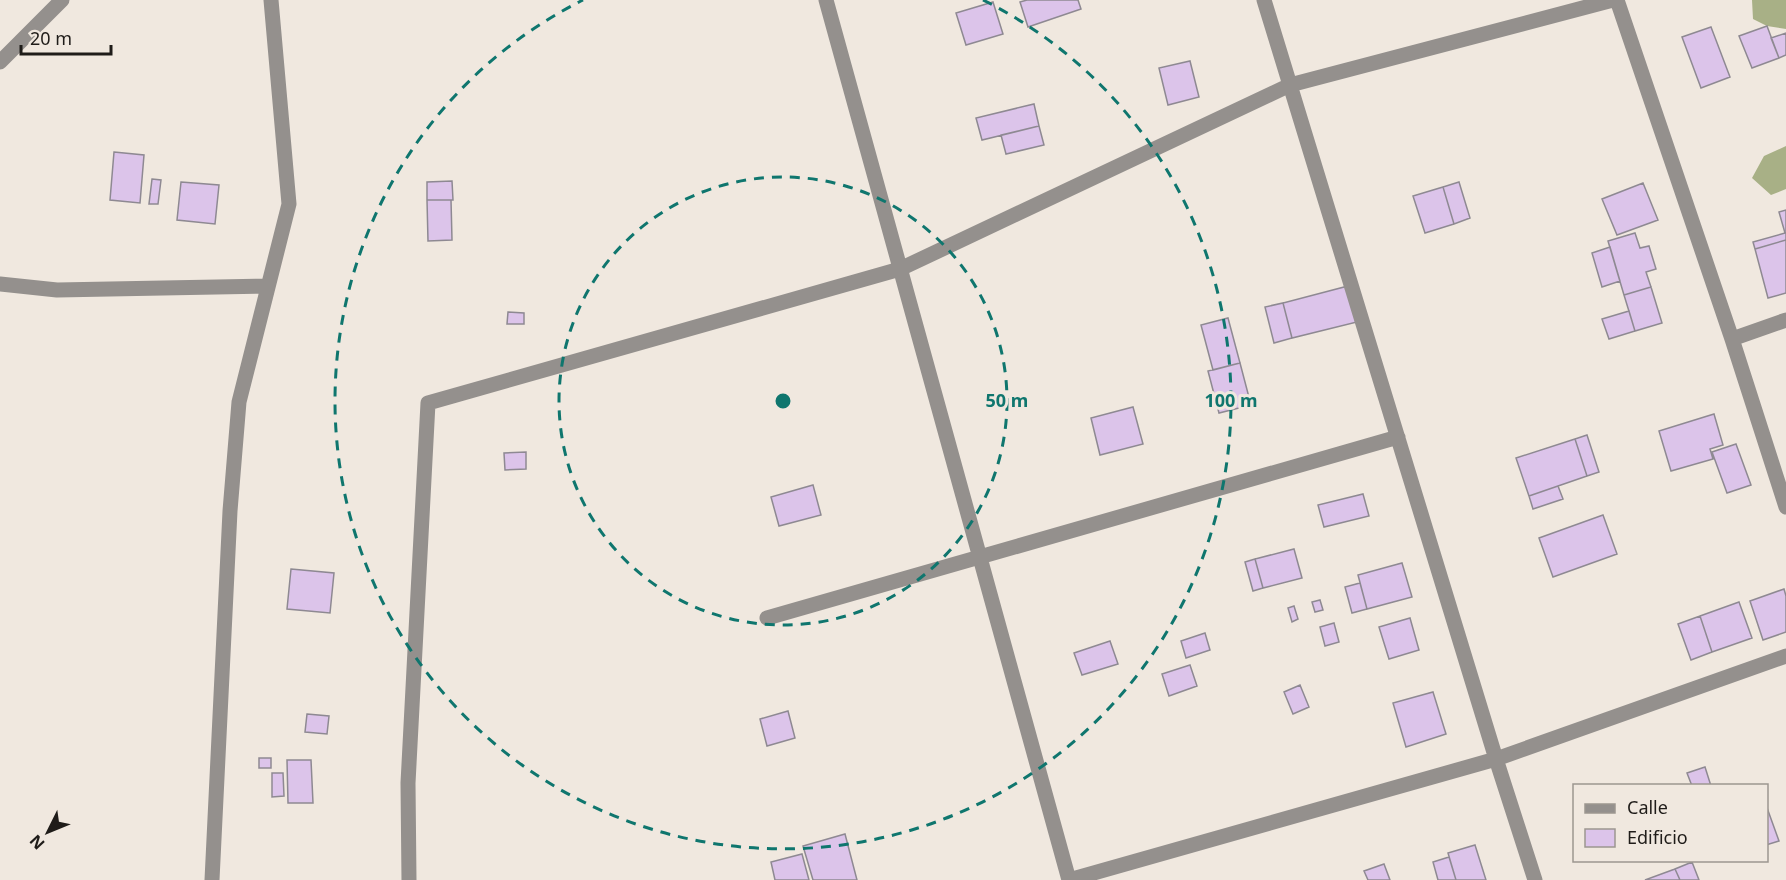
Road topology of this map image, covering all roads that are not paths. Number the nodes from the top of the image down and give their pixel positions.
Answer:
1 (62, 0) edge
2 (271, 0) edge
3 (826, 0) edge
4 (1264, 0) edge
5 (1615, 0) edge
6 (0, 62) edge
7 (1290, 85) junction
8 (900, 269) junction
9 (0, 284) edge
10 (268, 286) junction
11 (1786, 320) edge
12 (1732, 339) junction
13 (1398, 438) junction
14 (1786, 507) edge
15 (980, 557) junction
16 (767, 618) dead end
17 (1786, 656) edge
18 (1496, 759) junction
19 (212, 880) edge
20 (409, 880) edge
21 (1534, 880) edge

1 - 6 street
2 - 10 street
3 - 8 street
4 - 7 street
5 - 7 street
5 - 12 street
7 - 8 street
7 - 13 street
8 - 15 street
8 - 20 street
9 - 10 street
10 - 19 street
11 - 12 street
12 - 14 street
13 - 15 street
13 - 18 street
15 - 16 street
15 - 18 street
17 - 18 street
18 - 21 street

